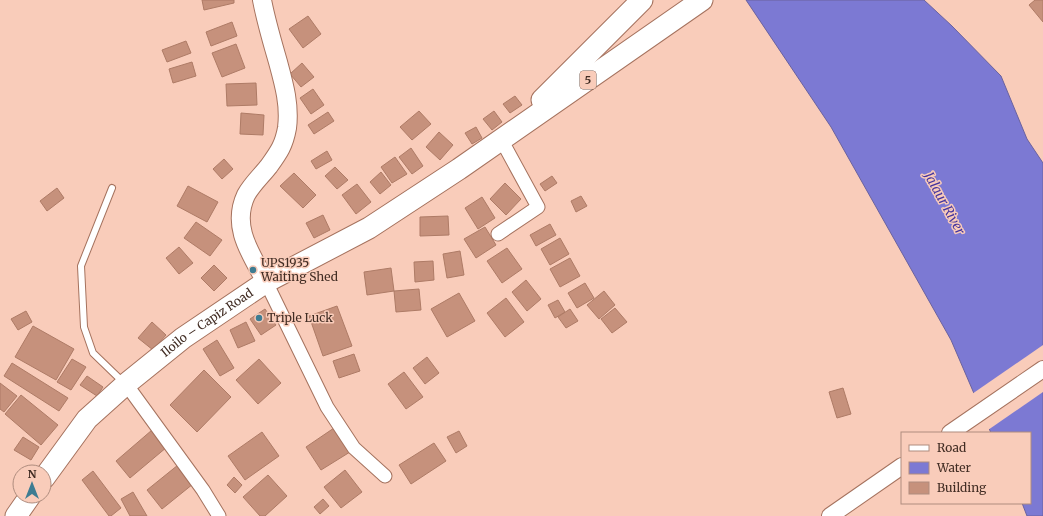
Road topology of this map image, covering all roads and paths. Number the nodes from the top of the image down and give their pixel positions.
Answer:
1 (262, 0) edge
2 (642, 0) edge
3 (702, 0) edge
4 (502, 141) junction
5 (112, 188) dead end
6 (498, 234) dead end
7 (266, 282) junction
8 (1043, 369) edge
9 (126, 384) junction
10 (951, 432) edge
11 (52, 467) edge
12 (901, 467) edge
13 (385, 476) dead end
14 (24, 504) edge
15 (16, 516) edge
16 (219, 516) edge
17 (830, 516) edge

1 - 7 main road
2 - 4 highway, 5
3 - 4 highway, 5
4 - 6 street
4 - 7 highway, Iloilo – Capiz Road / 5
5 - 9 lane
7 - 9 highway, Iloilo – Capiz Road / 5
7 - 13 street
8 - 10 street
9 - 11 highway, Iloilo – Capiz Road / 5
9 - 16 street
12 - 17 street
14 - 15 highway

